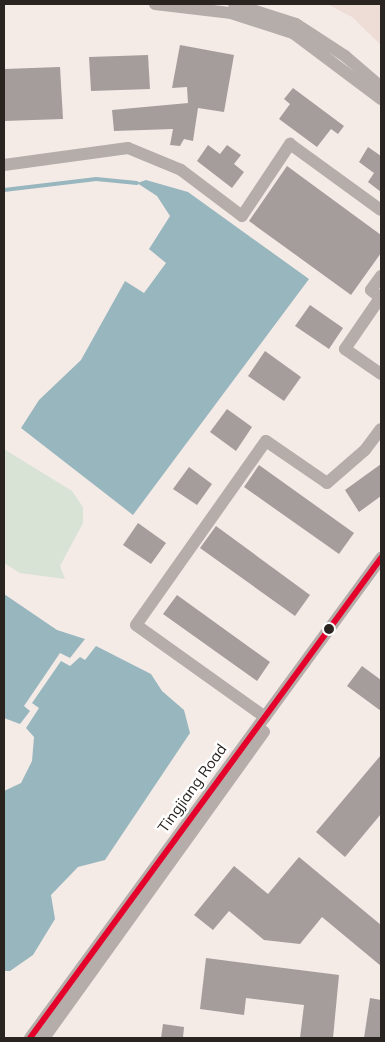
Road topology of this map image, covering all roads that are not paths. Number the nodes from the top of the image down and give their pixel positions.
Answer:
1 (155, 4) edge
2 (234, 4) edge
3 (381, 87) edge
4 (381, 100) edge
5 (4, 165) edge
6 (381, 210) edge
7 (381, 276) edge
8 (381, 298) edge
9 (381, 374) edge
10 (381, 429) edge
11 (381, 558) edge
12 (381, 569) edge
13 (265, 717) junction
14 (30, 1038) edge
15 (44, 1038) edge

1 - 4 street
2 - 3 street
5 - 6 street
7 - 8 street
8 - 9 street
10 - 13 street
11 - 13 street, Tingjiang Road
12 - 15 street, Tingjiang Road
13 - 14 street, Tingjiang Road

